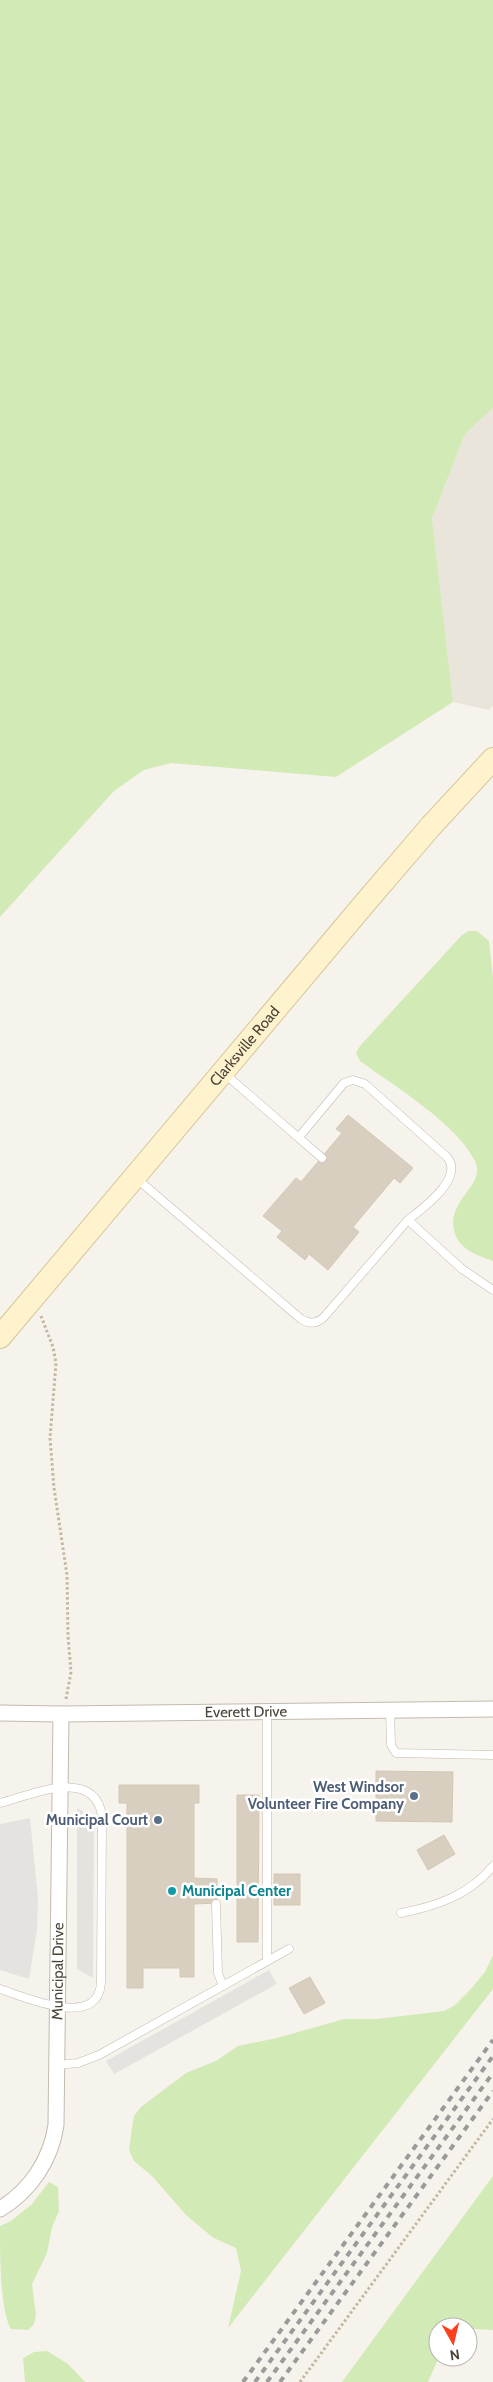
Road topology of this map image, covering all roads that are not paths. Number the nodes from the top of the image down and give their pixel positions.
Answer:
1 (493, 759) edge
2 (223, 1072) junction
3 (298, 1137) junction
4 (322, 1158) dead end
5 (134, 1177) junction
6 (408, 1220) junction
7 (493, 1290) edge
8 (0, 1337) edge
9 (493, 1709) edge
10 (390, 1711) junction
11 (0, 1712) edge
12 (267, 1713) junction
13 (63, 1714) junction
14 (493, 1755) edge
15 (59, 1787) junction
16 (0, 1803) edge
17 (493, 1866) edge
18 (216, 1904) dead end
19 (401, 1913) dead end
20 (289, 1949) dead end
21 (267, 1961) junction
22 (223, 1986) junction
23 (0, 1989) edge
24 (58, 2008) junction
25 (57, 2065) junction
26 (0, 2209) edge

1 - 2 street, Clarksville Road
2 - 3 lane
2 - 5 street, Clarksville Road
3 - 4 lane
3 - 6 lane
5 - 6 lane
5 - 8 street, Clarksville Road
6 - 7 lane
9 - 10 street, Everett Drive
10 - 12 street, Everett Drive
10 - 14 lane
11 - 13 street, Everett Drive
12 - 13 street, Everett Drive
12 - 21 lane
13 - 15 street, Municipal Drive
15 - 16 lane
15 - 24 street, Municipal Drive
15 - 24 lane
17 - 19 lane
18 - 22 lane
20 - 21 lane
21 - 22 lane
22 - 25 lane
23 - 24 lane
24 - 25 street, Municipal Drive
25 - 26 street, Municipal Drive

